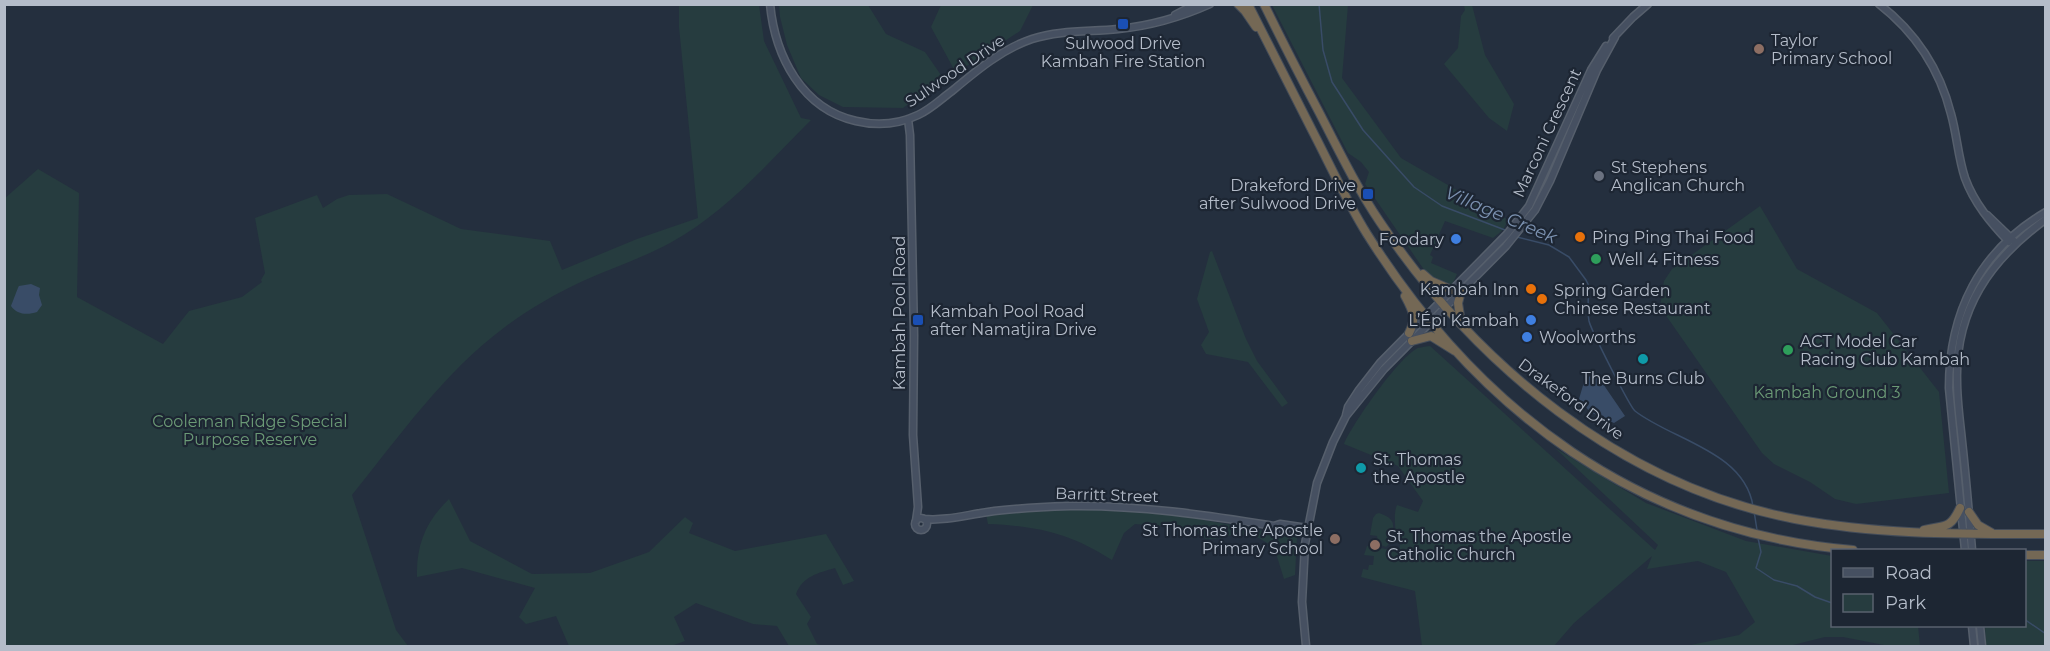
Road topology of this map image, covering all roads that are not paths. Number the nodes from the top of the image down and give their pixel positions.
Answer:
1 (771, 4) edge
2 (1196, 4) edge
3 (1210, 4) edge
4 (1238, 4) edge
5 (1248, 4) edge
6 (1647, 4) edge
7 (1879, 4) edge
8 (1266, 7) edge
9 (1158, 22) junction
10 (1266, 39) junction
11 (908, 119) junction
12 (2046, 212) edge
13 (2046, 219) edge
14 (2000, 229) junction
15 (2019, 231) junction
16 (2012, 242) junction
17 (2000, 249) junction
18 (1412, 266) junction
19 (1402, 286) junction
20 (1457, 291) junction
21 (1443, 304) junction
22 (1429, 319) junction
23 (1462, 327) junction
24 (1411, 337) junction
25 (1457, 351) junction
26 (918, 507) junction
27 (1960, 508) junction
28 (1969, 512) junction
29 (924, 519) junction
30 (939, 520) junction
31 (916, 521) junction
32 (926, 527) junction
33 (1307, 530) junction
34 (1914, 533) junction
35 (1967, 534) junction
36 (1997, 534) junction
37 (2046, 534) edge
38 (1846, 549) edge
39 (1965, 549) edge
40 (1972, 549) edge
41 (2026, 555) edge
42 (2046, 555) edge
43 (1972, 627) edge
44 (1980, 627) edge
45 (1306, 646) edge
46 (1974, 646) edge
47 (1982, 646) edge

1 - 11 street
2 - 9 street, Sulwood Drive
3 - 9 street, Sulwood Drive
4 - 10 highway
5 - 10 highway
6 - 20 street, Marconi Crescent
7 - 14 street
8 - 18 highway, Drakeford Drive
9 - 11 street, Sulwood Drive
10 - 19 highway
11 - 26 street, Kambah Pool Road
12 - 15 street
13 - 16 street
14 - 15 street
14 - 16 street
14 - 17 street
15 - 16 street
16 - 17 street
16 - 28 street
17 - 27 street
18 - 20 highway
18 - 21 highway, Drakeford Drive
19 - 22 highway
19 - 24 highway
20 - 21 street, Marconi Crescent
20 - 23 highway
21 - 22 street, Marconi Crescent
21 - 23 highway, Drakeford Drive
22 - 24 street, Marconi Crescent
22 - 25 highway
23 - 34 highway, Drakeford Drive
24 - 25 highway
24 - 33 street, Marconi Crescent
25 - 38 highway
26 - 29 street, Kambah Pool Road
26 - 31 street, Kambah Pool Road
27 - 34 highway
27 - 35 street
28 - 35 street
28 - 36 highway
29 - 30 street, Barritt Street
29 - 31 street
29 - 32 street
30 - 32 street, Barritt Street
30 - 33 street, Barritt Street
31 - 32 street
33 - 45 street, Marconi Crescent
34 - 35 highway, Drakeford Drive
35 - 36 highway, Drakeford Drive
35 - 39 street
35 - 40 street
36 - 37 highway, Drakeford Drive
41 - 42 highway
43 - 46 street
44 - 47 street

